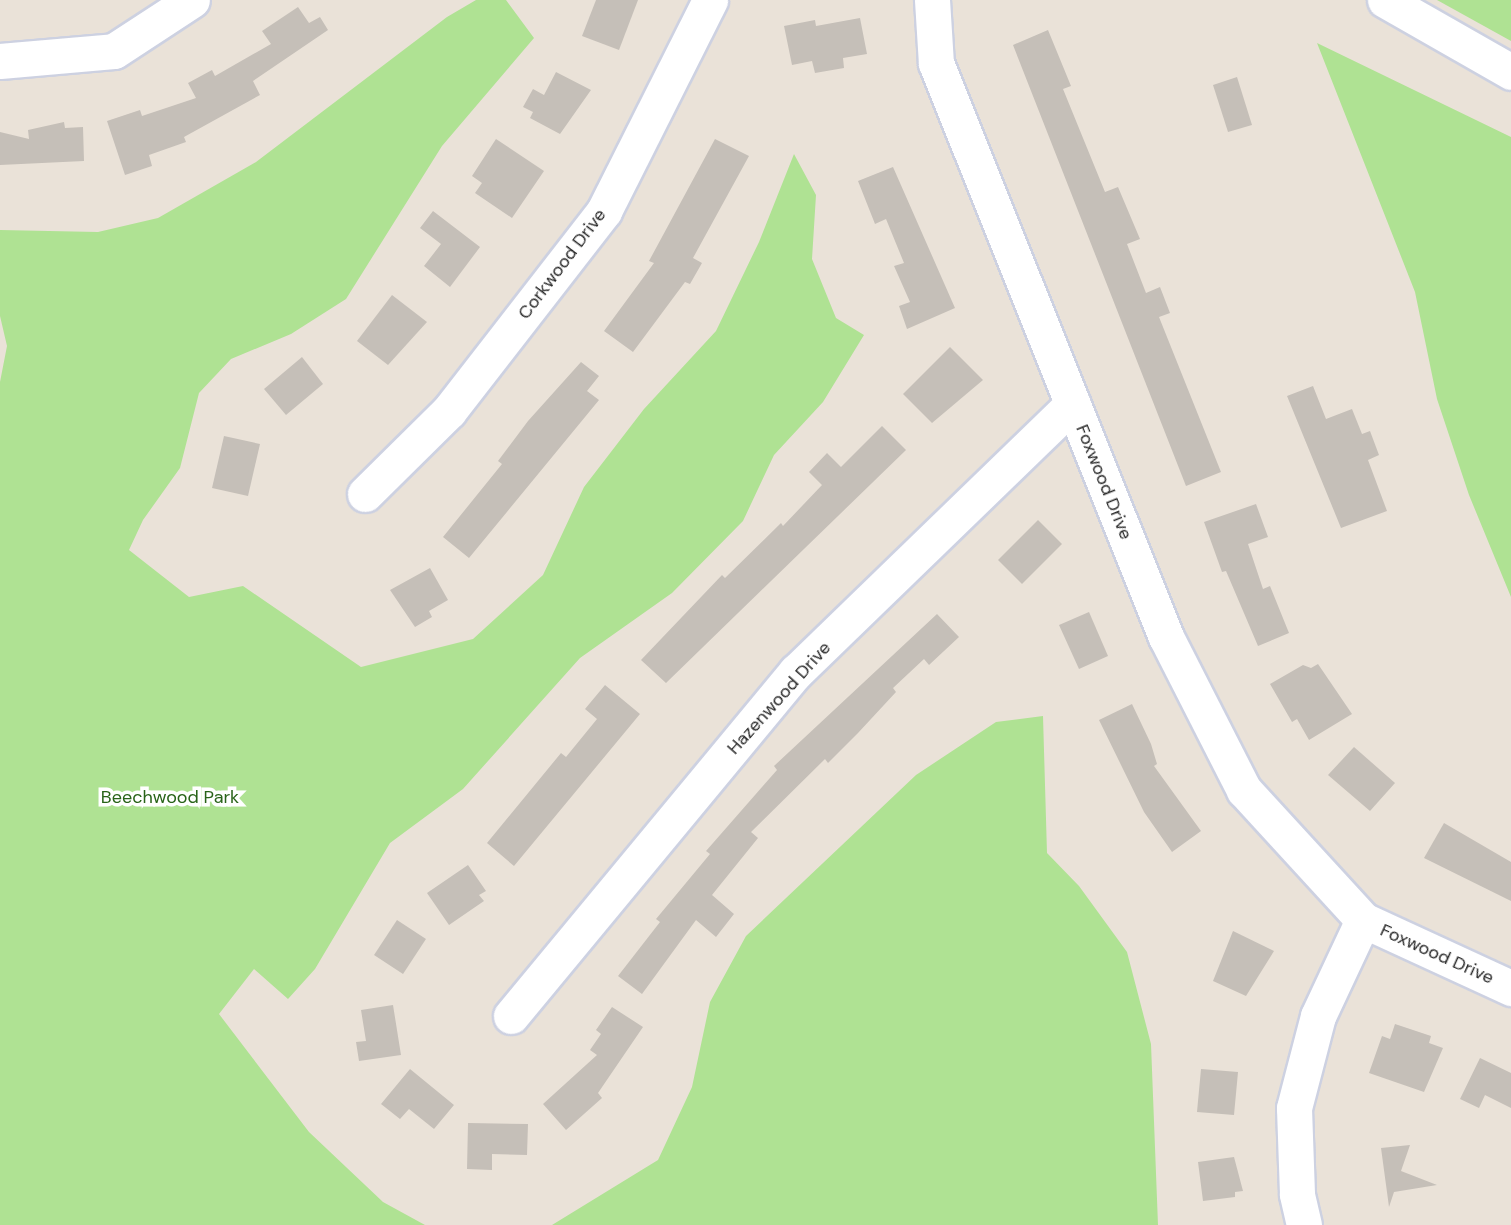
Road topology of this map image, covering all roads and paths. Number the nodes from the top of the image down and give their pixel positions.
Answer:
1 (192, 0) edge
2 (710, 0) edge
3 (932, 0) edge
4 (1385, 0) edge
5 (0, 61) edge
6 (1511, 72) edge
7 (1073, 404) junction
8 (365, 494) dead end
9 (1363, 920) junction
10 (1511, 988) edge
11 (511, 1016) dead end
12 (1304, 1225) edge

1 - 5 street
2 - 8 street, Corkwood Drive
3 - 7 street, Foxwood Drive
4 - 6 street
7 - 9 street, Foxwood Drive
7 - 11 street, Hazenwood Drive
9 - 10 street, Foxwood Drive
9 - 12 street, Foxwood Drive

